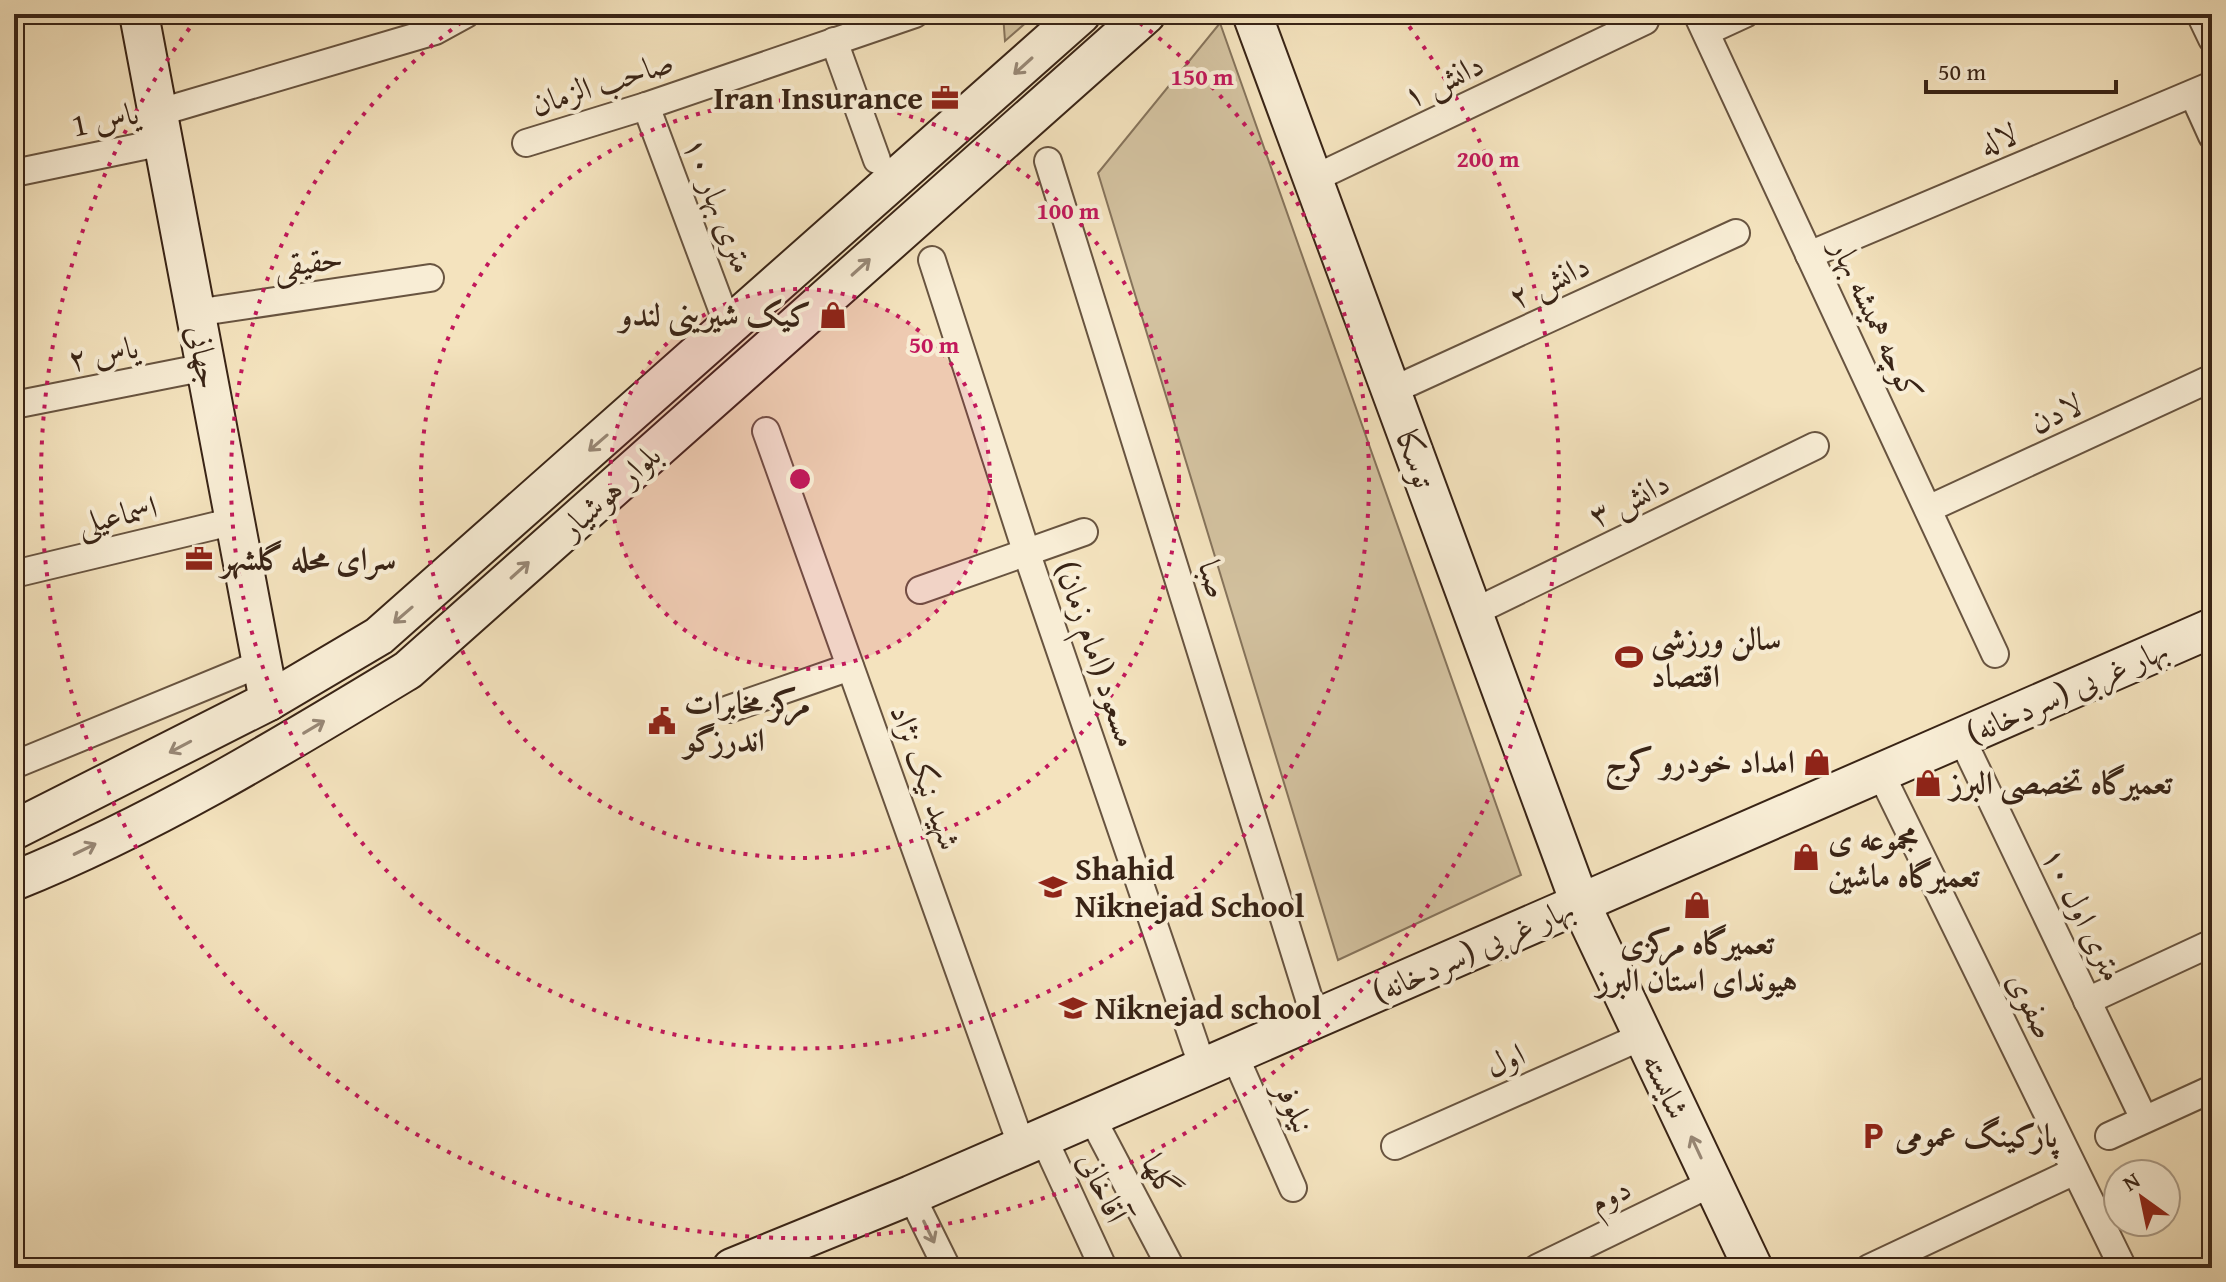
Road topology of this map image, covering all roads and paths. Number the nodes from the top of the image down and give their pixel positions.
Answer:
1 (139, 14) edge
2 (466, 14) edge
3 (915, 14) edge
4 (1081, 14) edge
5 (1146, 14) edge
6 (1252, 14) edge
7 (1745, 14) edge
8 (2200, 14) edge
9 (1645, 21) dead end
10 (1701, 23) edge
11 (2212, 39) edge
12 (834, 41) junction
13 (2202, 90) edge
14 (646, 106) junction
15 (160, 128) junction
16 (2212, 136) edge
17 (526, 143) dead end
18 (877, 160) dead end
19 (1048, 161) dead end
20 (14, 173) edge
21 (1313, 179) junction
22 (1736, 233) dead end
23 (1809, 255) junction
24 (932, 260) dead end
25 (430, 278) dead end
26 (195, 313) junction
27 (719, 336) junction
28 (206, 367) junction
29 (737, 378) junction
30 (2212, 378) edge
31 (1391, 391) junction
32 (642, 404) junction
33 (14, 405) edge
34 (766, 431) dead end
35 (667, 440) junction
36 (1815, 446) dead end
37 (1928, 509) junction
38 (235, 521) junction
39 (1084, 532) dead end
40 (1027, 554) junction
41 (14, 574) edge
42 (920, 590) dead end
43 (1472, 613) junction
44 (2212, 628) edge
45 (1995, 654) dead end
46 (262, 663) junction
47 (850, 667) junction
48 (269, 701) junction
49 (729, 709) dead end
50 (1961, 737) junction
51 (14, 765) edge
52 (1880, 772) junction
53 (14, 830) edge
54 (14, 881) edge
55 (1580, 903) junction
56 (2212, 943) edge
57 (2087, 1001) junction
58 (1315, 1018) junction
59 (1643, 1036) junction
60 (1218, 1061) junction
61 (2212, 1089) edge
62 (1091, 1116) junction
63 (2144, 1119) junction
64 (2109, 1136) dead end
65 (1032, 1142) junction
66 (1395, 1146) dead end
67 (2075, 1171) junction
68 (1712, 1183) junction
69 (1293, 1188) dead end
70 (911, 1195) junction
71 (1102, 1265) dead end
72 (732, 1268) edge
73 (947, 1268) edge
74 (1171, 1268) edge
75 (1537, 1268) edge
76 (1753, 1268) edge
77 (1869, 1268) edge
78 (2123, 1268) edge

1 - 15 street, جهانی
2 - 15 street, یاس 1
3 - 12 street, صاحب الزمان
4 -> 27 street, بلوار هوشیار
29 -> 5 street, بلوار هوشیار
6 - 21 street, توسکا
7 - 10 street
8 - 11 street
9 - 21 street, دانش ۱
10 - 23 street, کوچه همیشه بهار
12 - 14 street, صاحب الزمان
12 - 18 street
13 - 16 street
13 - 23 street, لاله
14 - 17 street, صاحب الزمان
14 - 27 street, ۱۰ متری بهار
15 - 20 street, یاس 1
15 - 26 street, جهانی
19 - 58 street, صبا
21 - 31 street, توسکا
22 - 31 street, دانش ۲
23 - 37 street, کوچه همیشه بهار
24 - 40 street, مسعود (امام زمان)
25 - 26 street, حقیقی
26 - 28 street, جهانی
27 - 29 street
27 - 32 street, بلوار هوشیار
28 - 33 street, یاس ۲
28 - 38 street, جهانی
29 - 35 street, بلوار هوشیار
30 - 37 street, لادن
31 - 43 street, توسکا
32 - 35 street
32 -> 48 street, بلوار هوشیار
34 - 47 street, شهید نیک نژاد
54 -> 35 street, بلوار هوشیار
36 - 43 street, دانش ۳
37 - 45 street, کوچه همیشه بهار
38 - 41 street, اسماعیلی
38 - 46 street, جهانی
39 - 40 street
40 - 42 street
40 - 60 street, مسعود (امام زمان)
43 - 55 street, توسکا
44 - 50 street, بهار غربی (سردخانه)
46 - 48 street, جهانی
46 - 51 street
47 - 49 street
47 - 65 street, شهید نیک نژاد
48 -> 53 street, بلوار هوشیار
50 - 52 street, بهار غربی (سردخانه)
50 - 57 street, ۱۰ متری اول
52 - 55 street, بهار غربی (سردخانه)
52 - 67 street, صفوی
55 - 58 street, بهار غربی (سردخانه)
55 - 59 street, شایسته
56 - 57 street
57 - 63 street, ۱۰ متری اول
58 - 60 street, بهار غربی (سردخانه)
59 - 66 street, اول
68 -> 59 street, شایسته
60 - 62 street, بهار غربی (سردخانه)
60 - 69 street, نیلوفر
61 - 63 street
62 - 65 street, بهار غربی (سردخانه)
62 - 74 street, گلها
63 - 64 street
65 - 70 street, بهار غربی (سردخانه)
65 - 71 street, آقاخانی
67 - 77 street
67 - 78 street, صفوی
68 - 75 street, دوم
68 - 76 street, شایسته
70 - 72 street, بهار غربی (سردخانه)
70 -> 73 street

